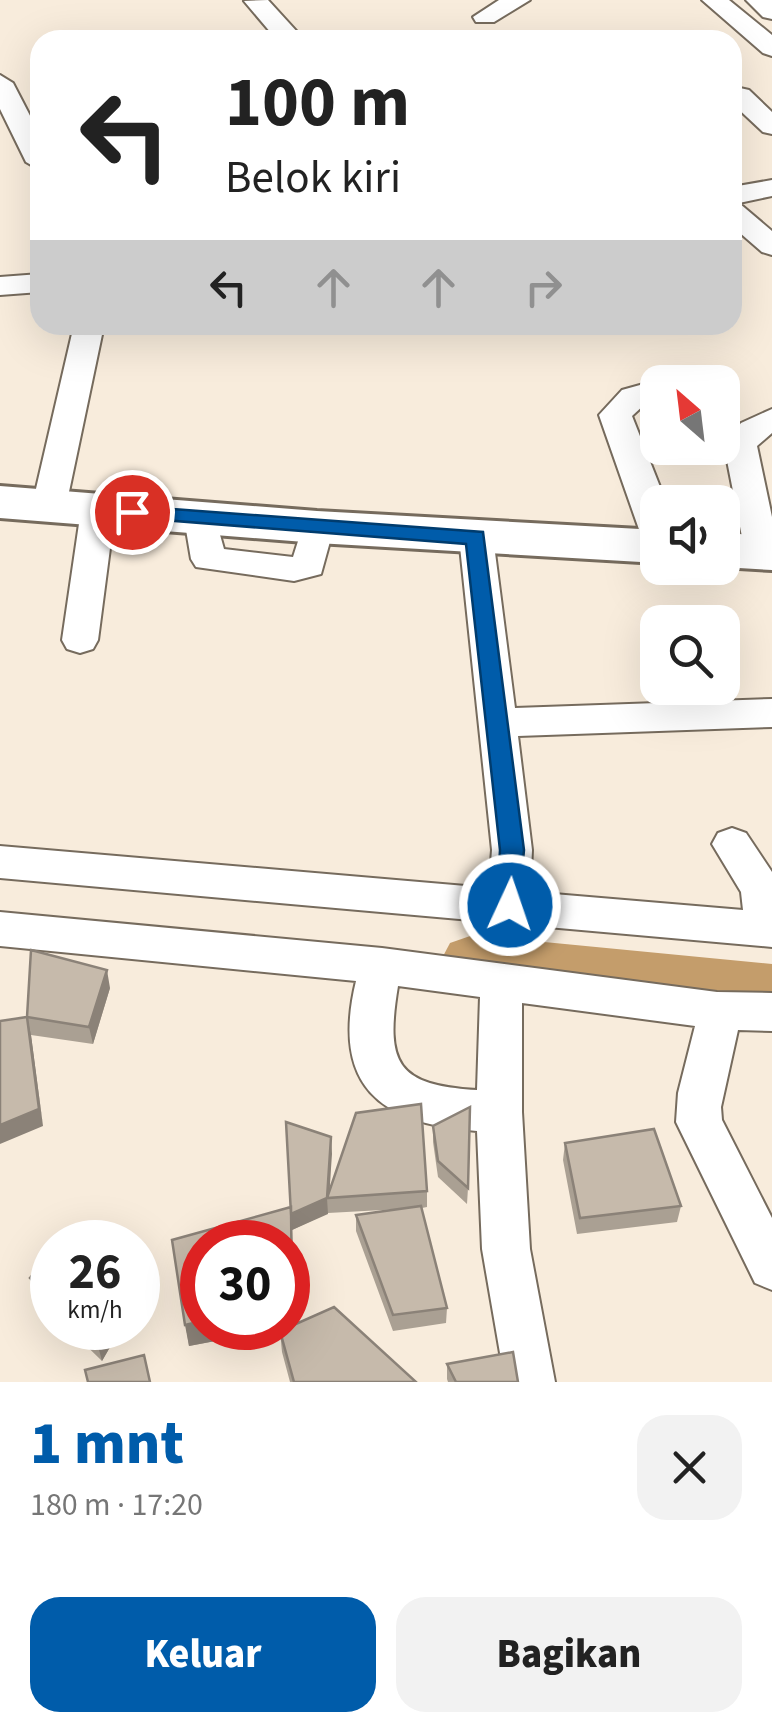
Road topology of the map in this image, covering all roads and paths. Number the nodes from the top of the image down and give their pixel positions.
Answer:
1 (518, 0) edge
2 (714, 0) edge
3 (758, 0) edge
4 (256, 1) edge
5 (772, 12) edge
6 (485, 17) dead end
7 (282, 30) edge
8 (772, 48) edge
9 (0, 82) edge
10 (742, 98) edge
11 (772, 126) edge
12 (30, 142) edge
13 (772, 188) edge
14 (742, 194) edge
15 (742, 219) edge
16 (772, 246) edge
17 (30, 284) edge
18 (0, 286) edge
19 (87, 335) edge
20 (640, 392) edge
21 (772, 419) edge
22 (723, 465) edge
23 (641, 485) edge
24 (0, 502) edge
25 (49, 506) junction
26 (98, 510) junction
27 (640, 527) edge
28 (476, 538) junction
29 (743, 538) edge
30 (80, 640) dead end
31 (772, 713) edge
32 (497, 723) junction
33 (732, 844) dead end
34 (0, 862) edge
35 (510, 905) junction
36 (0, 929) edge
37 (769, 930) edge
38 (382, 966) junction
39 (504, 980) junction
40 (717, 1010) junction
41 (772, 1012) edge
42 (499, 1112) junction
43 (772, 1267) edge
44 (530, 1382) edge

1 - 6 street
2 - 8 street
3 - 5 street
4 - 7 street
9 - 12 street
10 - 11 street
13 - 14 street
15 - 16 street
17 - 18 street
19 - 25 street
20 - 23 street
21 - 29 street
22 - 29 street
24 - 25 highway
25 - 26 highway
26 - 28 highway
26 - 30 street
27 - 28 highway
28 - 32 street
31 - 32 street
32 - 35 street
33 - 37 street
34 - 35 street
35 - 37 street
36 - 38 street
38 - 39 street
38 - 42 street
39 - 40 street
39 - 42 street
40 - 41 street
40 - 43 street
42 - 44 street

